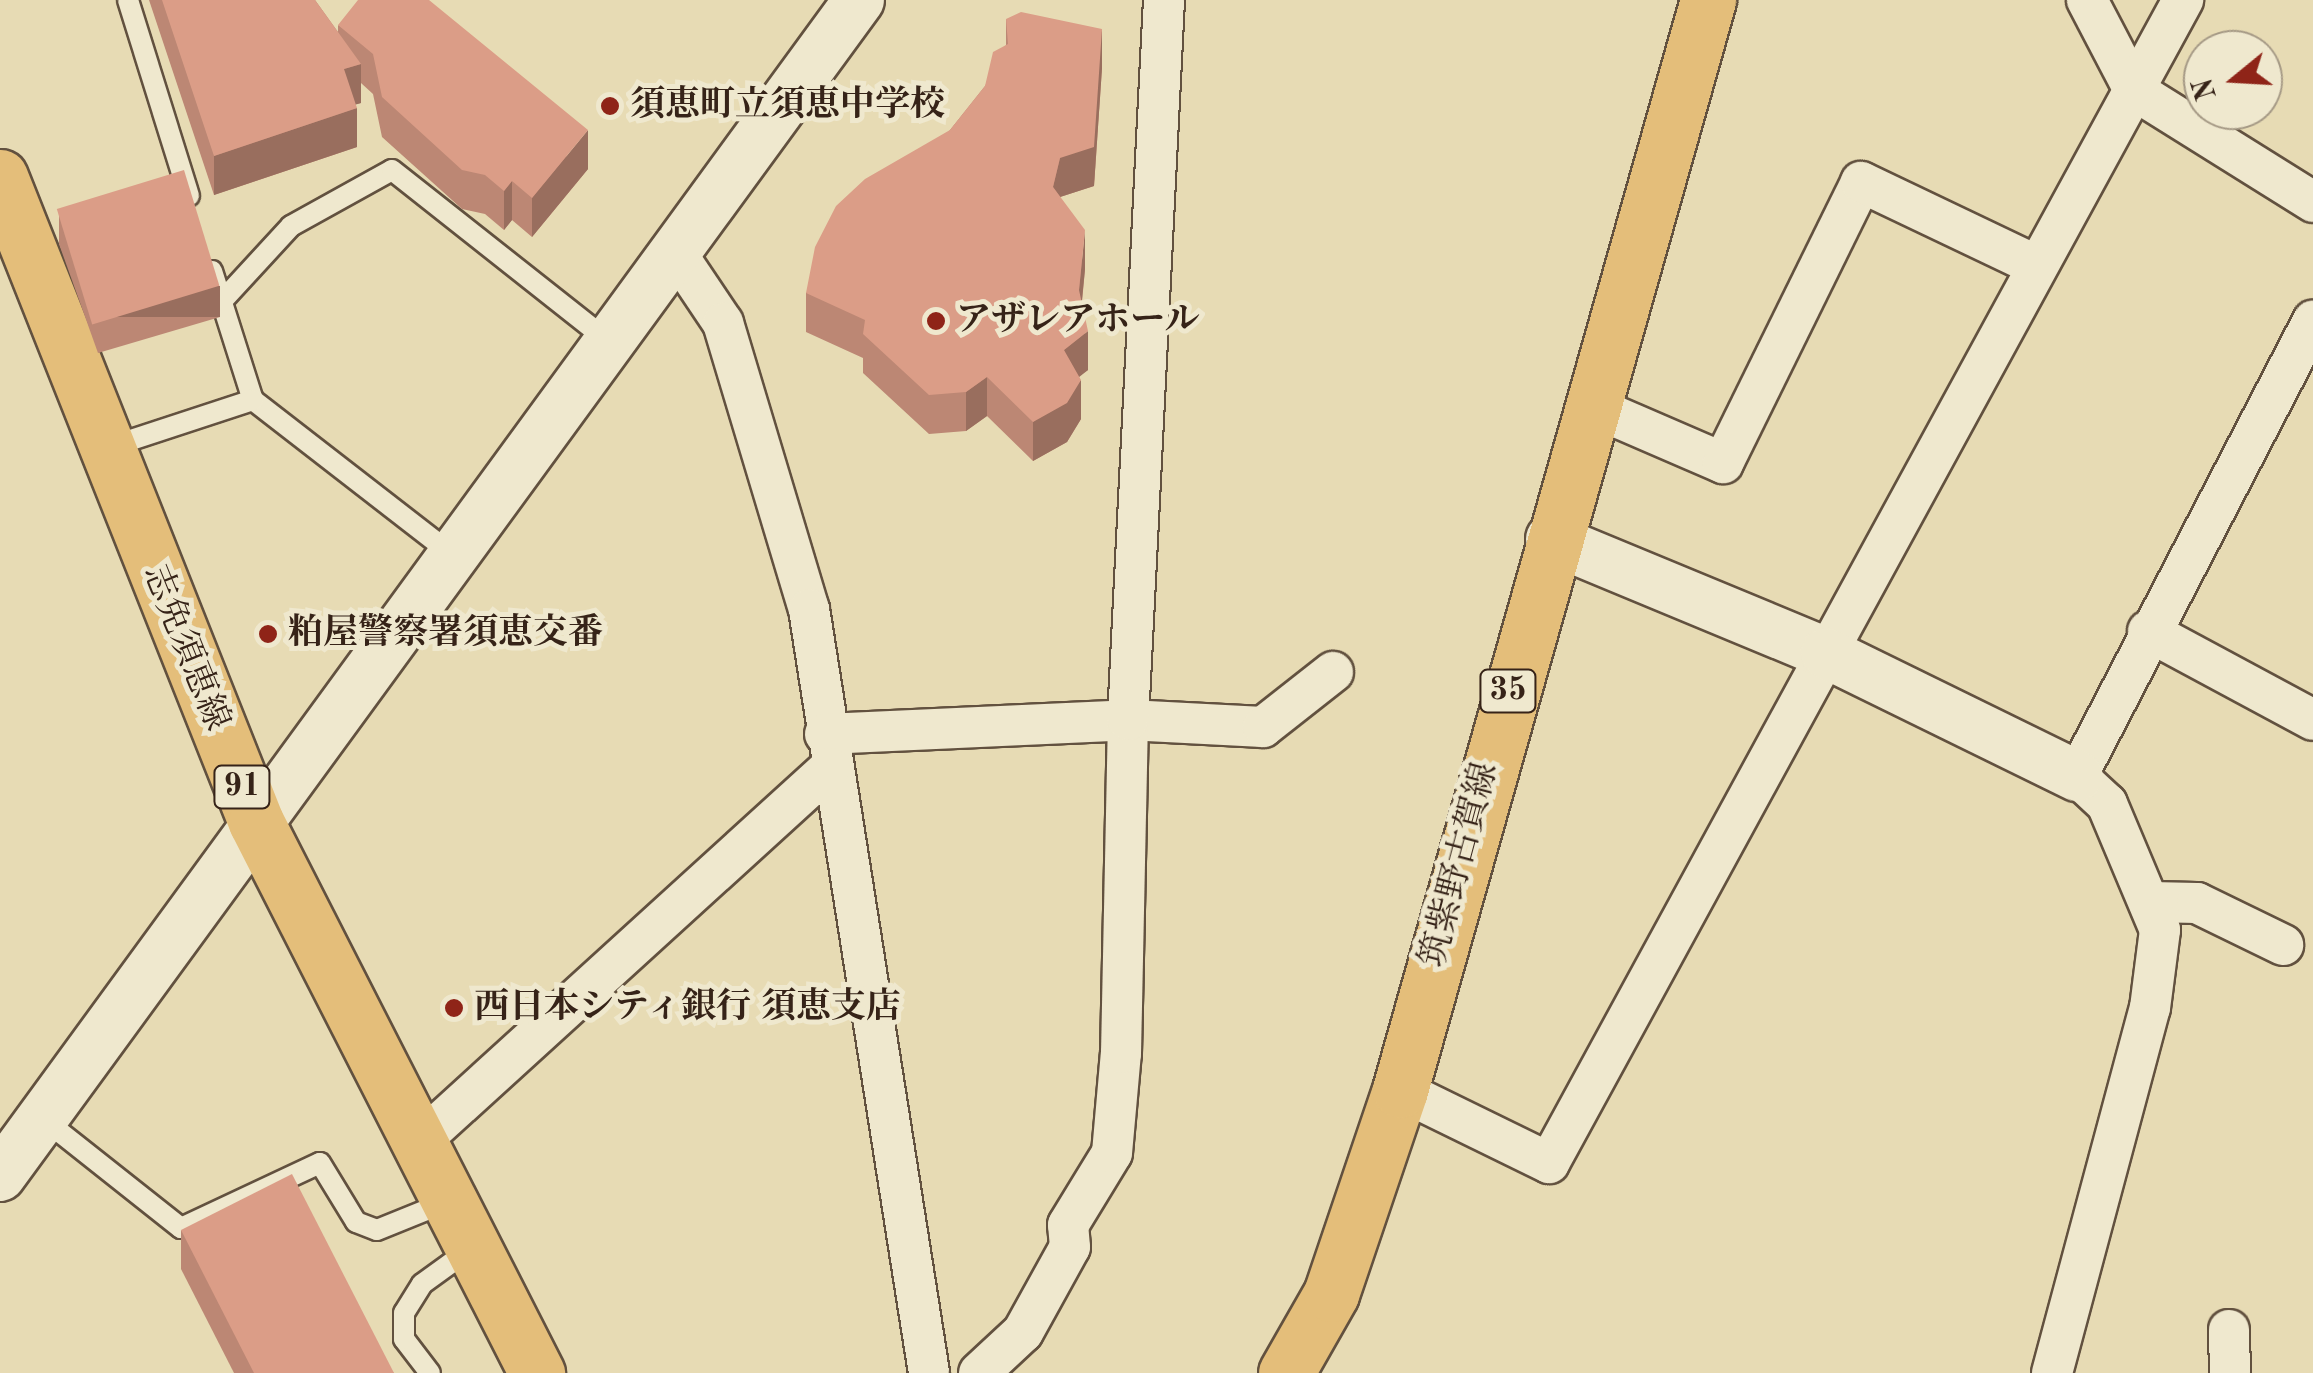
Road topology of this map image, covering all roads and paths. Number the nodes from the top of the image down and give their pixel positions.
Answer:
1 (128, 0) edge
2 (859, 0) edge
3 (1164, 0) edge
4 (1708, 0) edge
5 (2087, 0) edge
6 (2183, 0) edge
7 (2134, 90) junction
8 (3, 197) edge
9 (2313, 202) edge
10 (676, 253) junction
11 (2037, 266) junction
12 (222, 301) junction
13 (2312, 325) edge
14 (610, 342) junction
15 (253, 400) junction
16 (1590, 405) junction
17 (106, 448) junction
18 (1551, 539) junction
19 (452, 555) junction
20 (2148, 631) junction
21 (1826, 654) junction
22 (1333, 672) dead end
23 (1128, 720) junction
24 (2313, 720) edge
25 (827, 751) junction
26 (2076, 776) junction
27 (256, 822) junction
28 (2151, 902) junction
29 (2283, 945) dead end
30 (1400, 1090) junction
31 (42, 1118) junction
32 (418, 1143) junction
33 (0, 1176) edge
34 (460, 1225) junction
35 (2229, 1330) dead end
36 (528, 1370) edge
37 (430, 1373) edge
38 (929, 1373) edge
39 (979, 1373) edge
40 (1286, 1373) edge
41 (2052, 1373) edge
42 (2230, 1373) edge

1 - 12 lane
2 - 10 street
3 - 23 street
4 - 16 main road, 筑紫野古賀線 / 35
5 - 7 street
6 - 7 street
7 - 9 street
7 - 11 street
8 - 17 main road, 志免須恵線 / 91
10 - 14 street
10 - 25 street
11 - 16 street
11 - 21 street
12 - 14 lane
12 - 15 lane
13 - 20 street
14 - 19 street
15 - 17 lane
15 - 19 lane
16 - 18 main road, 筑紫野古賀線 / 35
17 - 27 main road, 志免須恵線 / 91
18 - 21 street
18 - 30 main road, 筑紫野古賀線 / 35
19 - 27 street
20 - 24 street
20 - 26 street
21 - 26 street
21 - 30 street
22 - 23 street
23 - 25 street
23 - 39 street
25 - 32 street
25 - 38 street
26 - 28 street
27 - 31 street
27 - 32 main road, 志免須恵線 / 91
28 - 29 street
28 - 41 street
30 - 40 main road, 筑紫野古賀線 / 35
31 - 33 street
31 - 34 lane
32 - 34 main road, 志免須恵線 / 91
34 - 36 main road, 志免須恵線 / 91
34 - 37 lane
35 - 42 street

